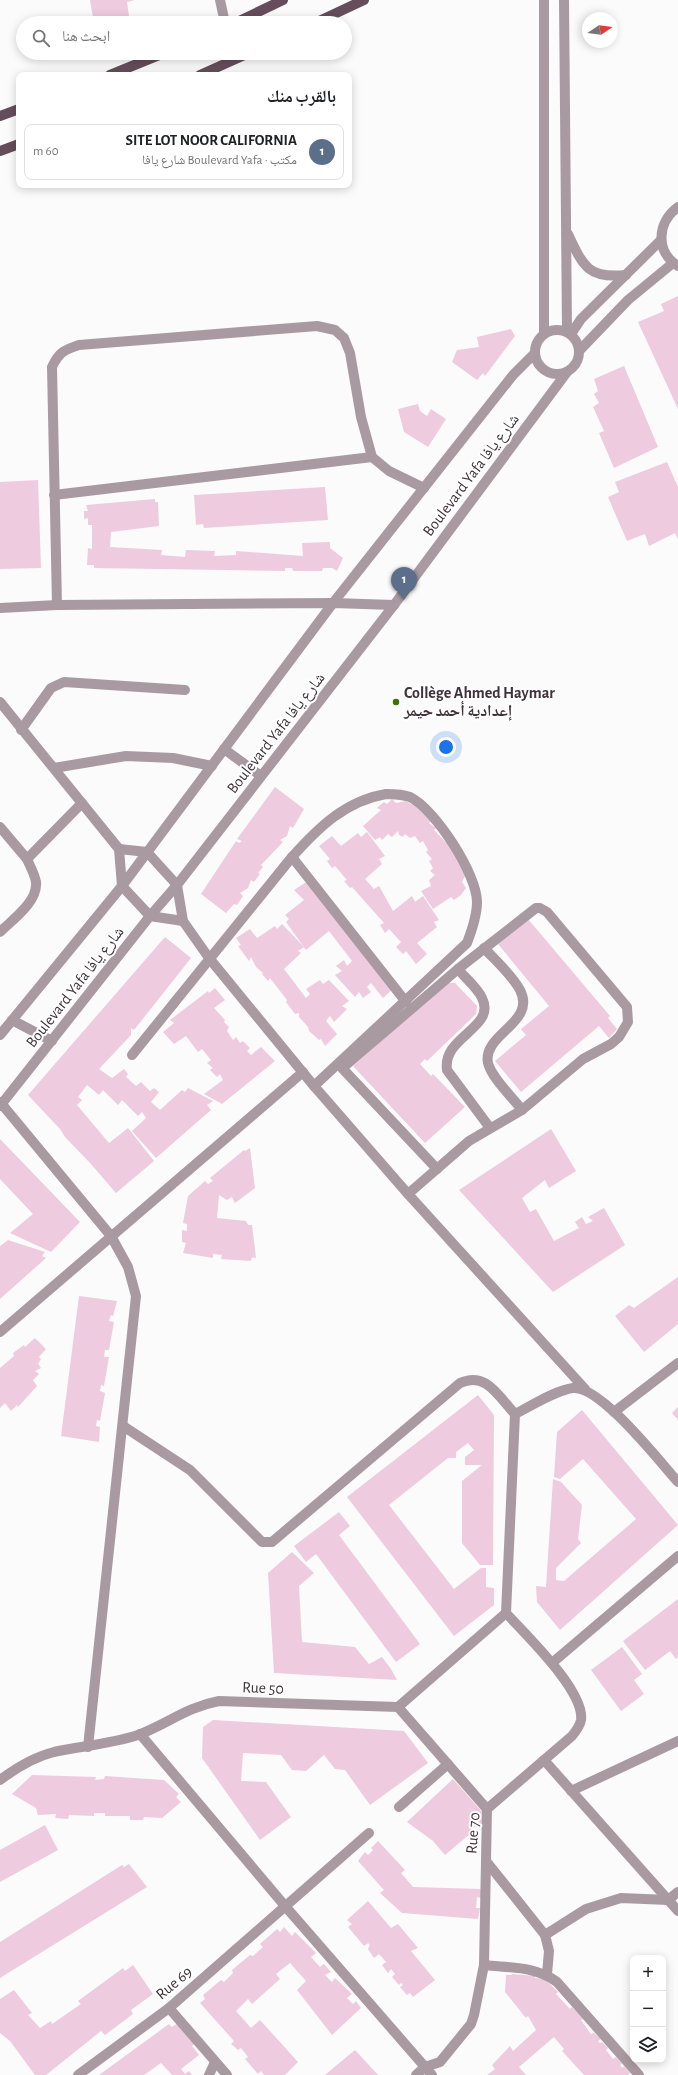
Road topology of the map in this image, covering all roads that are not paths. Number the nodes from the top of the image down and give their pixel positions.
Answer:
1 (220, 0) edge
2 (282, 0) edge
3 (364, 0) edge
4 (544, 0) edge
5 (564, 0) edge
6 (223, 16) edge
7 (249, 16) edge
8 (330, 16) edge
9 (147, 60) edge
10 (233, 60) edge
11 (117, 72) edge
12 (207, 72) edge
13 (16, 110) edge
14 (0, 116) edge
15 (16, 145) edge
16 (0, 151) edge
17 (678, 207) edge
18 (566, 232) junction
19 (661, 240) junction
20 (675, 265) edge
21 (626, 275) junction
22 (569, 332) junction
23 (544, 334) junction
24 (534, 352) junction
25 (579, 352) junction
26 (567, 372) junction
27 (372, 457) junction
28 (424, 488) junction
29 (54, 495) junction
30 (333, 603) junction
31 (57, 604) junction
32 (394, 604) junction
33 (0, 608) edge
34 (185, 690) dead end
35 (0, 702) edge
36 (21, 730) junction
37 (224, 749) junction
38 (212, 766) junction
39 (54, 768) junction
40 (261, 776) junction
41 (82, 803) junction
42 (0, 827) edge
43 (119, 849) junction
44 (147, 852) junction
45 (292, 857) junction
46 (27, 859) junction
47 (177, 885) junction
48 (122, 886) junction
49 (150, 916) junction
50 (183, 921) junction
51 (0, 932) edge
52 (484, 948) junction
53 (209, 958) junction
54 (458, 969) junction
55 (406, 1002) junction
56 (12, 1020) junction
57 (0, 1035) edge
58 (52, 1041) junction
59 (132, 1055) dead end
60 (342, 1068) junction
61 (303, 1072) junction
62 (316, 1087) junction
63 (1, 1104) edge
64 (522, 1110) junction
65 (490, 1128) junction
66 (437, 1169) junction
67 (408, 1194) junction
68 (111, 1236) junction
69 (0, 1332) edge
70 (678, 1363) edge
71 (585, 1389) junction
72 (614, 1412) junction
73 (515, 1414) junction
74 (123, 1426) junction
75 (678, 1482) edge
76 (678, 1556) edge
77 (506, 1613) junction
78 (552, 1663) junction
79 (398, 1707) junction
80 (140, 1734) junction
81 (678, 1741) edge
82 (88, 1747) junction
83 (544, 1760) junction
84 (448, 1764) junction
85 (0, 1780) edge
86 (571, 1791) junction
87 (399, 1807) dead end
88 (487, 1809) junction
89 (370, 1833) dead end
90 (486, 1861) junction
91 (678, 1892) edge
92 (668, 1900) junction
93 (285, 1906) junction
94 (678, 1911) edge
95 (544, 1935) junction
96 (484, 1965) junction
97 (547, 1974) junction
98 (169, 2008) junction
99 (215, 2062) junction
100 (440, 2062) junction
101 (428, 2071) edge
102 (78, 2075) edge
103 (209, 2075) edge
104 (227, 2075) edge
105 (416, 2075) edge
106 (437, 2075) edge
107 (639, 2075) edge

1 - 6 street
2 - 7 main road
3 - 8 main road
4 - 23 street
5 - 18 street
9 - 11 main road
10 - 12 main road
13 - 14 main road
15 - 16 main road
17 - 19 street
18 - 21 street
18 - 22 street
19 - 20 street
19 - 21 street
20 - 25 street
21 - 22 street
22 - 23 street
22 - 25 street
23 - 24 street
24 - 26 street
24 - 28 street, Boulevard Yafa شارع يافا
25 - 26 street
26 - 32 street, Boulevard Yafa شارع يافا
27 - 28 street
27 - 29 street
27 - 29 street
28 - 30 street, Boulevard Yafa شارع يافا
29 - 31 street
30 - 31 street
30 - 32 street
30 - 37 street, Boulevard Yafa شارع يافا
31 - 33 street
32 - 40 street, Boulevard Yafa شارع يافا
34 - 36 street
35 - 36 street
36 - 39 street
37 - 38 street, Boulevard Yafa شارع يافا
37 - 40 street
38 - 39 street
38 - 44 street, Boulevard Yafa شارع يافا
39 - 41 street
40 - 47 street, Boulevard Yafa شارع يافا
41 - 43 street
41 - 46 street
42 - 46 street
43 - 44 street
43 - 48 street
44 - 47 street
44 - 48 street, Boulevard Yafa شارع يافا
45 - 53 street
45 - 55 street
45 - 55 street
46 - 51 street
47 - 49 street, Boulevard Yafa شارع يافا
47 - 50 street
48 - 49 street
48 - 56 street, Boulevard Yafa شارع يافا
49 - 50 street
49 - 58 street, Boulevard Yafa شارع يافا
50 - 53 street
52 - 54 street
52 - 64 street
52 - 64 street
53 - 59 street
53 - 61 street
54 - 60 street
54 - 65 street
55 - 62 street
56 - 57 street, Boulevard Yafa شارع يافا
56 - 58 street
58 - 63 street, Boulevard Yafa شارع يافا
60 - 62 street
60 - 66 street
61 - 62 street
61 - 68 street
62 - 67 street
63 - 68 street
64 - 65 street
65 - 66 street
66 - 67 street
67 - 71 street
68 - 69 street
68 - 74 street
70 - 72 street
71 - 72 street
71 - 73 street
72 - 75 street
73 - 74 street
73 - 77 street
74 - 82 street
76 - 78 street
77 - 78 street, Rue 70
77 - 79 street
78 - 83 street, Rue 70
79 - 80 street, Rue 50
79 - 84 street
80 - 82 street, Rue 50
80 - 93 street
81 - 86 street
82 - 85 street, Rue 50
83 - 86 street
83 - 88 street, Rue 70
84 - 87 street
84 - 88 street
86 - 92 street
88 - 90 street, Rue 70
89 - 93 street, Rue 69
90 - 95 street
90 - 96 street, Rue 70
91 - 92 street
92 - 94 street
92 - 95 street
93 - 98 street, Rue 69
93 - 101 street
95 - 97 street
96 - 97 street
96 - 100 street, Rue 70
97 - 107 street
98 - 99 street
98 - 102 street, Rue 69
99 - 103 street
99 - 104 street
100 - 101 street
100 - 106 street, Rue 70
101 - 105 street

